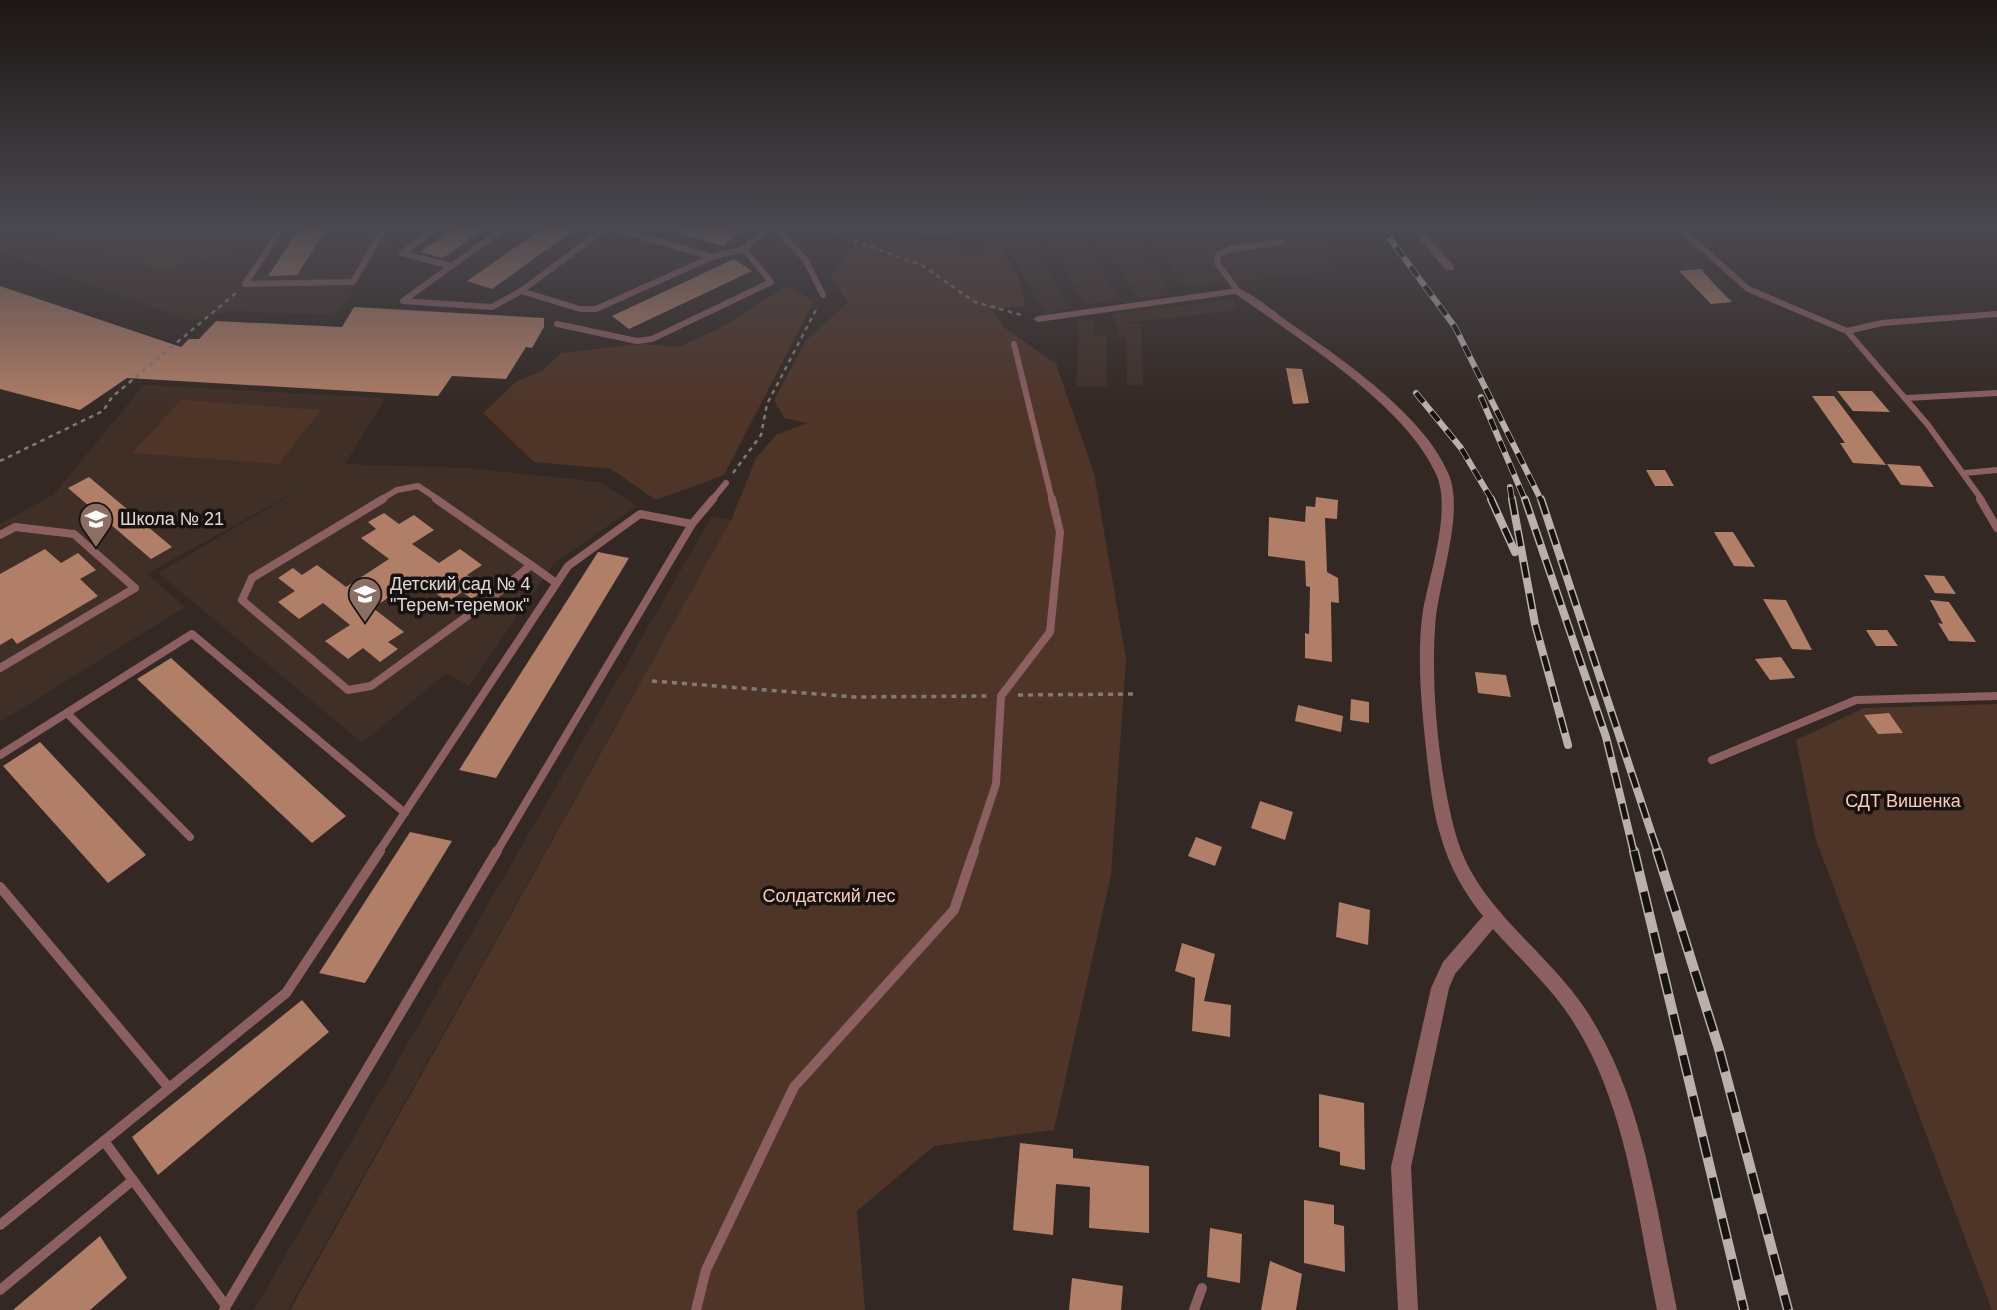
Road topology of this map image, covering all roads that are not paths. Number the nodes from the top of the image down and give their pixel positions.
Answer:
1 (419, 289) edge
2 (524, 289) edge
3 (640, 289) edge
4 (756, 289) edge
5 (820, 289) edge
6 (1236, 289) edge
7 (1748, 289) edge
8 (521, 291) junction
9 (1238, 292) junction
10 (823, 295) road end
11 (1997, 314) edge
12 (1038, 319) road end
13 (557, 324) dead end
14 (1847, 331) junction
15 (1014, 344) dead end
16 (1997, 393) edge
17 (1907, 398) junction
18 (1997, 470) edge
19 (1965, 472) junction
20 (726, 484) road end
21 (692, 524) junction
22 (1997, 528) edge
23 (0, 536) edge
24 (531, 565) junction
25 (556, 583) junction
26 (0, 668) edge
27 (1997, 696) edge
28 (67, 713) junction
29 (0, 755) edge
30 (1712, 760) dead end
31 (405, 813) junction
32 (190, 837) dead end
33 (0, 887) edge
34 (1492, 918) junction
35 (169, 1088) junction
36 (104, 1141) junction
37 (133, 1180) junction
38 (0, 1225) edge
39 (1202, 1288) dead end
40 (0, 1290) edge
41 (225, 1308) edge
42 (696, 1310) edge
43 (1194, 1310) edge
44 (1408, 1310) edge
45 (1667, 1310) edge

1 - 8 lane
2 - 8 lane
3 - 8 lane
4 - 13 lane
5 - 10 lane
6 - 9 lane
7 - 14 lane
9 - 12 street
9 - 34 street
11 - 14 lane
14 - 17 lane
15 - 42 lane
16 - 17 lane
17 - 19 lane
18 - 19 lane
19 - 22 lane
20 - 21 lane
21 - 25 lane
21 - 41 lane
23 - 26 lane
24 - 24 lane
24 - 25 lane
25 - 31 lane
27 - 30 lane
28 - 29 lane
28 - 31 lane
28 - 32 lane
31 - 35 lane
33 - 35 lane
34 - 44 street
34 - 45 street
35 - 36 lane
36 - 37 lane
36 - 38 lane
37 - 40 lane
37 - 41 lane
39 - 43 lane

